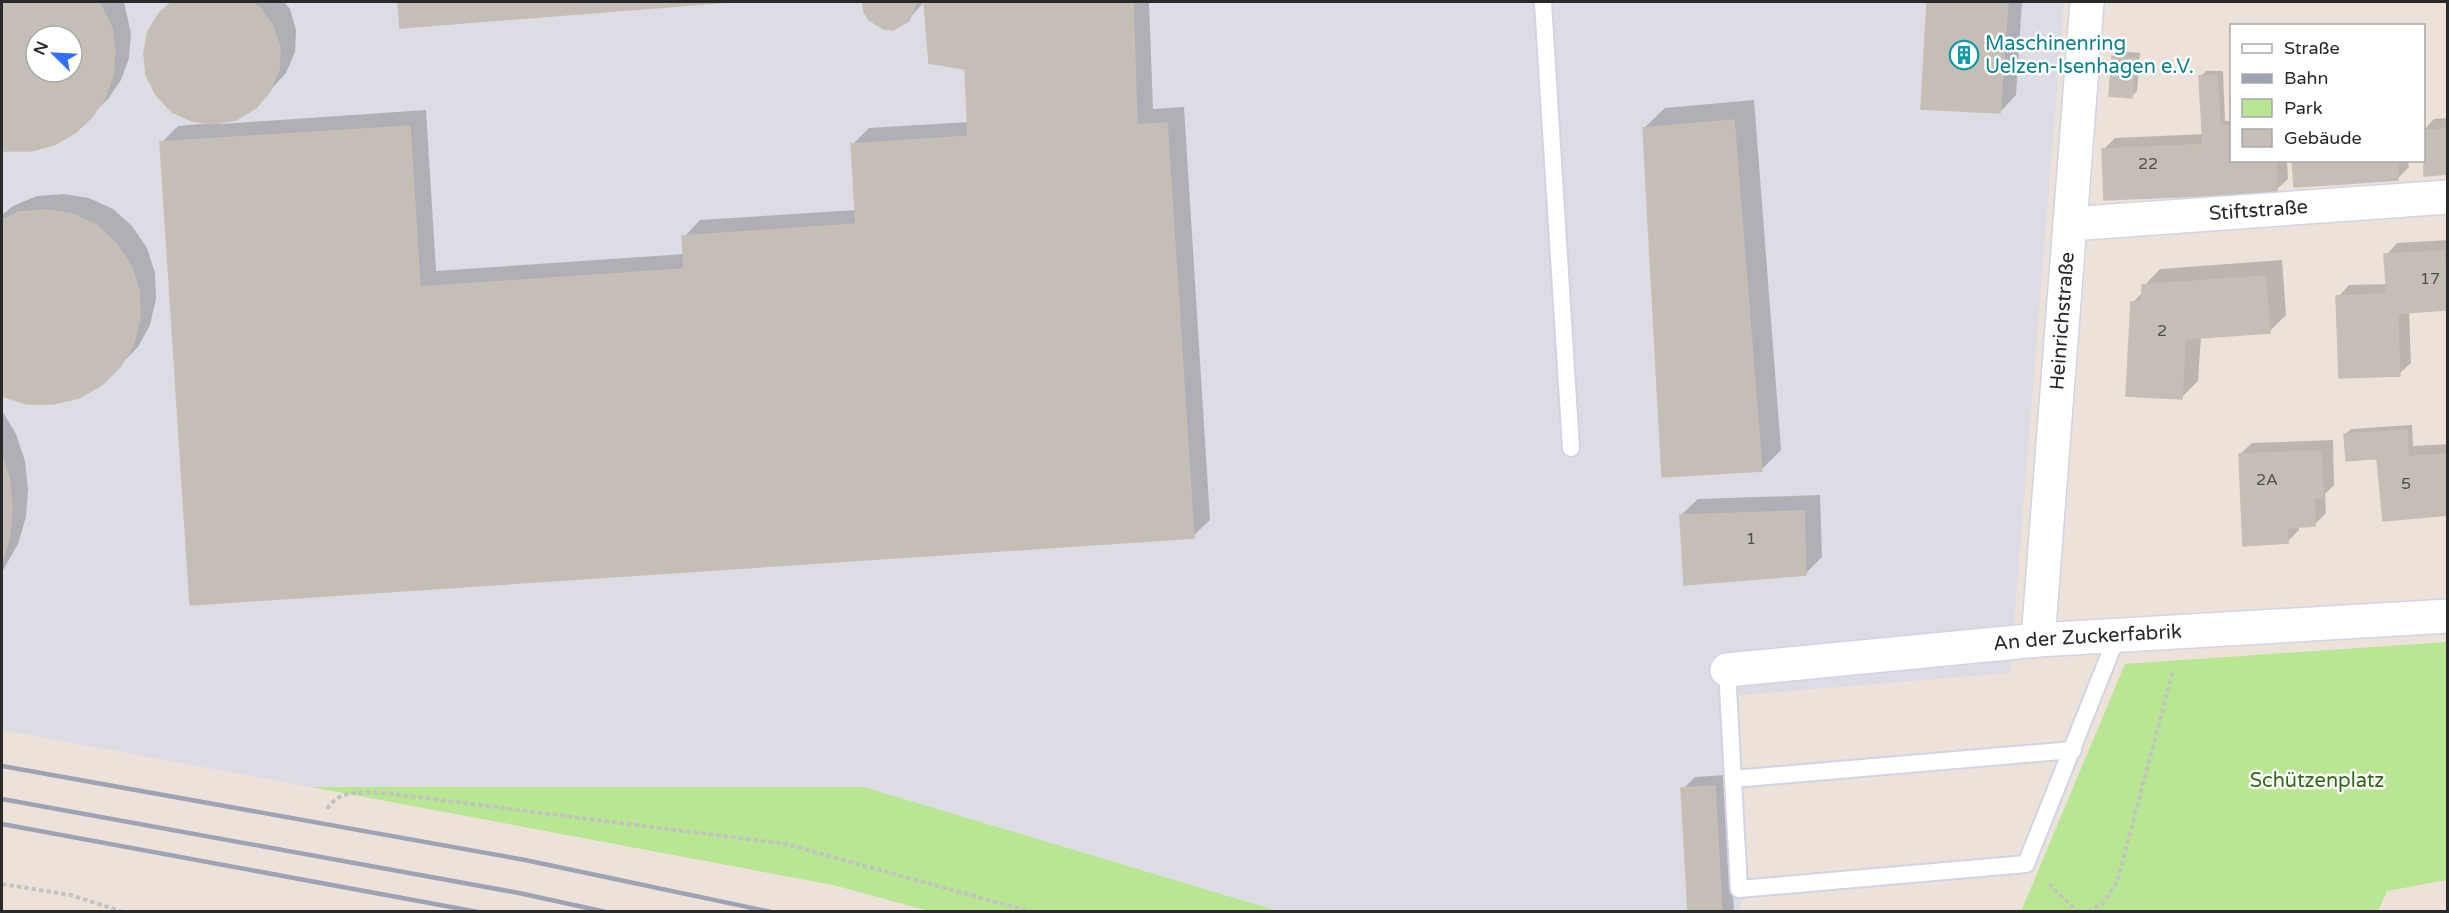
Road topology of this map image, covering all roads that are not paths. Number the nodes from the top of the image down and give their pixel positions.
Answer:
1 (1542, 2) edge
2 (2087, 2) edge
3 (2448, 197) edge
4 (2070, 224) junction
5 (1571, 448) dead end
6 (2448, 616) edge
7 (2116, 636) junction
8 (2038, 640) junction
9 (1727, 670) joint
10 (2073, 750) junction
11 (1733, 780) junction

1 - 5 lane
2 - 4 street, Heinrichstraße
3 - 4 street, Stiftstraße
4 - 8 street, Heinrichstraße
6 - 7 street, An der Zuckerfabrik
7 - 8 street, An der Zuckerfabrik
7 - 10 lane
8 - 9 street, An der Zuckerfabrik
9 - 11 lane
10 - 11 lane
10 - 11 lane

